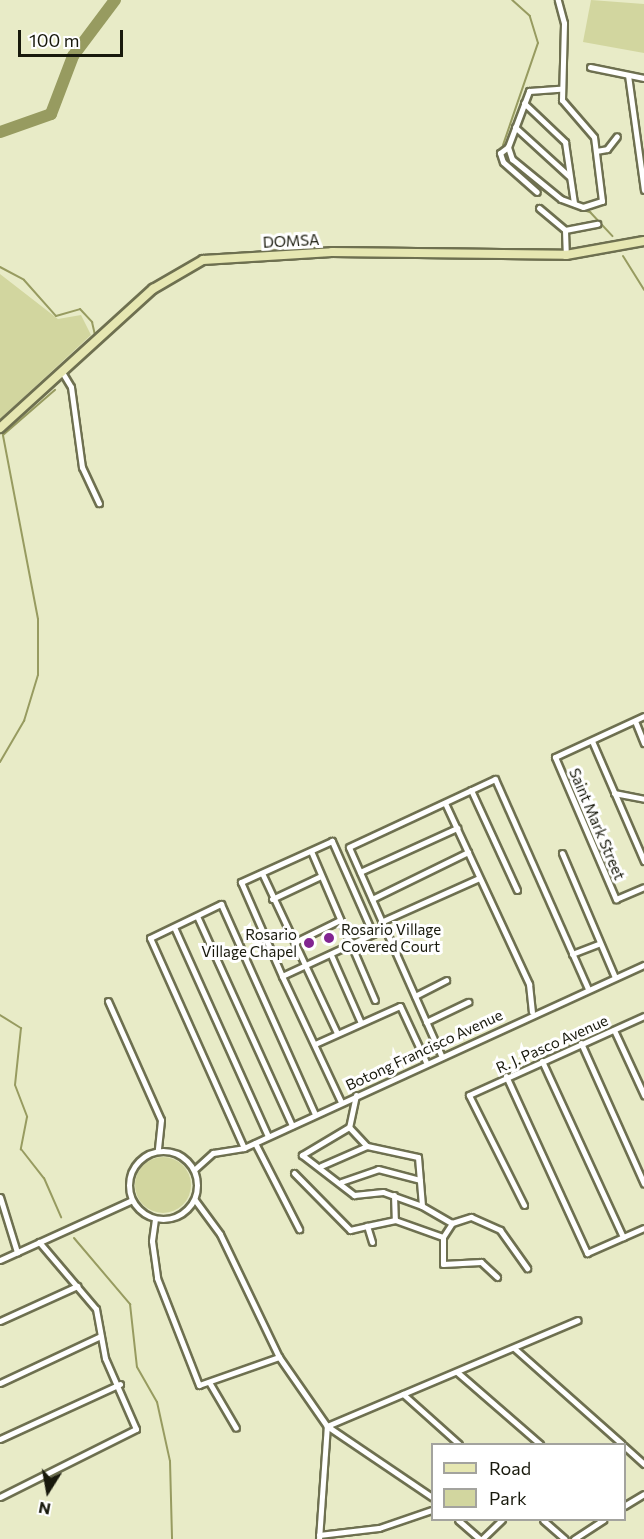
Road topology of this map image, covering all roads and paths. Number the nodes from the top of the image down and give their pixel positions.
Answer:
1 (558, 0) edge
2 (590, 67) dead end
3 (628, 75) junction
4 (644, 78) edge
5 (560, 89) junction
6 (524, 103) junction
7 (515, 127) junction
8 (617, 136) dead end
9 (508, 147) junction
10 (596, 151) junction
11 (570, 177) junction
12 (644, 190) edge
13 (537, 192) dead end
14 (574, 203) junction
15 (539, 208) dead end
16 (597, 224) dead end
17 (565, 230) junction
18 (644, 240) edge
19 (566, 255) junction
20 (62, 372) junction
21 (0, 428) edge
22 (99, 502) dead end
23 (644, 717) edge
24 (635, 721) junction
25 (592, 741) junction
26 (644, 743) edge
27 (471, 790) junction
28 (614, 794) junction
29 (644, 799) edge
30 (446, 803) junction
31 (457, 828) junction
32 (311, 851) junction
33 (468, 852) junction
34 (562, 853) dead end
35 (644, 861) edge
36 (360, 872) junction
37 (262, 873) junction
38 (321, 876) junction
39 (479, 878) junction
40 (644, 887) edge
41 (517, 890) dead end
42 (272, 899) junction
43 (372, 899) junction
44 (197, 916) junction
45 (340, 920) junction
46 (383, 921) junction
47 (174, 927) junction
48 (295, 942) junction
49 (600, 943) junction
50 (351, 945) junction
51 (572, 954) junction
52 (331, 955) junction
53 (644, 964) edge
54 (307, 966) junction
55 (282, 976) junction
56 (615, 977) junction
57 (446, 980) dead end
58 (588, 989) junction
59 (415, 996) junction
60 (108, 1000) dead end
61 (375, 1000) dead end
62 (468, 1002) dead end
63 (532, 1012) junction
64 (644, 1016) edge
65 (426, 1022) junction
66 (361, 1023) junction
67 (614, 1030) junction
68 (337, 1033) junction
69 (581, 1043) junction
70 (315, 1044) junction
71 (441, 1055) junction
72 (542, 1061) junction
73 (426, 1062) junction
74 (506, 1076) junction
75 (356, 1095) junction
76 (644, 1095) edge
77 (341, 1102) junction
78 (315, 1114) junction
79 (292, 1125) junction
80 (349, 1127) junction
81 (268, 1136) junction
82 (255, 1143) junction
83 (368, 1146) junction
84 (244, 1148) junction
85 (159, 1150) junction
86 (321, 1166) junction
87 (195, 1169) junction
88 (294, 1173) dead end
89 (420, 1180) junction
90 (341, 1182) junction
91 (644, 1184) edge
92 (393, 1195) junction
93 (0, 1197) edge
94 (132, 1200) junction
95 (195, 1200) junction
96 (524, 1205) dead end
97 (422, 1206) junction
98 (156, 1219) junction
99 (395, 1220) junction
100 (452, 1223) junction
101 (367, 1226) junction
102 (644, 1228) edge
103 (298, 1229) dead end
104 (443, 1237) junction
105 (623, 1237) junction
106 (39, 1242) junction
107 (372, 1242) dead end
108 (17, 1252) junction
109 (0, 1260) edge
110 (527, 1268) dead end
111 (497, 1277) dead end
112 (77, 1286) junction
113 (579, 1320) dead end
114 (0, 1322) edge
115 (101, 1336) junction
116 (514, 1348) junction
117 (279, 1357) junction
118 (458, 1372) junction
119 (209, 1382) junction
120 (0, 1383) edge
121 (120, 1384) junction
122 (404, 1394) junction
123 (327, 1426) junction
124 (236, 1428) dead end
125 (0, 1439) edge
126 (458, 1443) edge
127 (539, 1443) edge
128 (621, 1443) edge
129 (626, 1448) edge
130 (644, 1464) edge
131 (644, 1494) edge
132 (431, 1496) edge
133 (0, 1497) edge
134 (626, 1505) edge
135 (431, 1510) edge
136 (459, 1521) edge
137 (501, 1521) edge
138 (544, 1521) edge
139 (601, 1521) edge
140 (319, 1537) edge
141 (481, 1539) edge
142 (566, 1539) edge
143 (574, 1539) edge

1 - 5 street
2 - 3 street
3 - 4 street
3 - 12 street
5 - 6 street
5 - 10 street
6 - 7 street
6 - 11 street
7 - 9 street
7 - 11 street
8 - 10 street
9 - 13 street
9 - 14 street
10 - 14 street
11 - 14 street
15 - 17 street
16 - 17 street
17 - 19 street
18 - 19 main road, DOMSA
19 - 20 main road, DOMSA
20 - 21 main road, DOMSA
20 - 22 street
23 - 24 street
24 - 25 street
24 - 26 street
25 - 28 street
25 - 40 street, Saint Mark Street
27 - 30 street
27 - 41 street
27 - 51 street
28 - 29 street
28 - 35 street
30 - 31 street
30 - 36 street
31 - 33 street
31 - 36 street
32 - 37 street
32 - 38 street
32 - 50 street
33 - 39 street
33 - 43 street
34 - 49 street
36 - 43 street
37 - 42 street
37 - 55 street
38 - 42 street
38 - 45 street
39 - 46 street
39 - 63 street
42 - 48 street
43 - 46 street
44 - 47 street
44 - 78 street
44 - 79 street
45 - 48 street
45 - 50 street
46 - 59 street
47 - 81 street
47 - 84 street
48 - 54 street
49 - 51 street
49 - 56 street
50 - 52 street
50 - 61 street
51 - 58 street
52 - 54 street
52 - 66 street
53 - 56 street, Botong Francisco Avenue
54 - 55 street
54 - 68 street
55 - 70 street
56 - 58 street, Botong Francisco Avenue
57 - 59 street
58 - 63 street, Botong Francisco Avenue
59 - 65 street
60 - 85 street
62 - 65 street
63 - 71 street, Botong Francisco Avenue
64 - 67 street, R. J. Pasco Avenue
65 - 71 street
66 - 68 street
66 - 73 street
67 - 69 street, R. J. Pasco Avenue
67 - 76 street
68 - 70 street
69 - 72 street, R. J. Pasco Avenue
69 - 91 street
70 - 77 street
71 - 73 street, Botong Francisco Avenue
72 - 74 street, R. J. Pasco Avenue
72 - 105 street
73 - 75 street, Botong Francisco Avenue
74 - 96 street, R. J. Pasco Avenue
74 - 105 street
75 - 77 street, Botong Francisco Avenue
75 - 80 street
77 - 78 street, Botong Francisco Avenue
78 - 79 street, Botong Francisco Avenue
79 - 81 street, Botong Francisco Avenue
80 - 83 street
80 - 86 street
81 - 82 street, Botong Francisco Avenue
82 - 84 street, Botong Francisco Avenue
82 - 103 street
83 - 86 street
83 - 89 street
84 - 87 street, Botong Francisco Avenue
85 - 87 street
85 - 94 street
86 - 90 street
87 - 95 street
88 - 101 street
89 - 90 street
89 - 97 street
90 - 92 street
92 - 97 street
92 - 99 street
93 - 108 street
94 - 98 street
94 - 106 street
95 - 98 street
95 - 117 street
97 - 100 street
98 - 119 street
99 - 101 street
99 - 104 street
100 - 104 street
100 - 110 street
101 - 107 street
102 - 105 street
104 - 111 street
106 - 108 street
106 - 112 street
108 - 109 street
112 - 114 street
112 - 115 street
113 - 116 street
115 - 120 street
115 - 121 street
116 - 118 street
116 - 128 street
117 - 119 street
117 - 123 street
118 - 122 street
118 - 127 street
119 - 124 street
121 - 125 street
121 - 133 street
122 - 123 street
122 - 126 street
123 - 132 street
123 - 140 street
129 - 130 street
131 - 134 street
135 - 140 street
136 - 141 street
137 - 141 street
138 - 142 street
139 - 143 street

